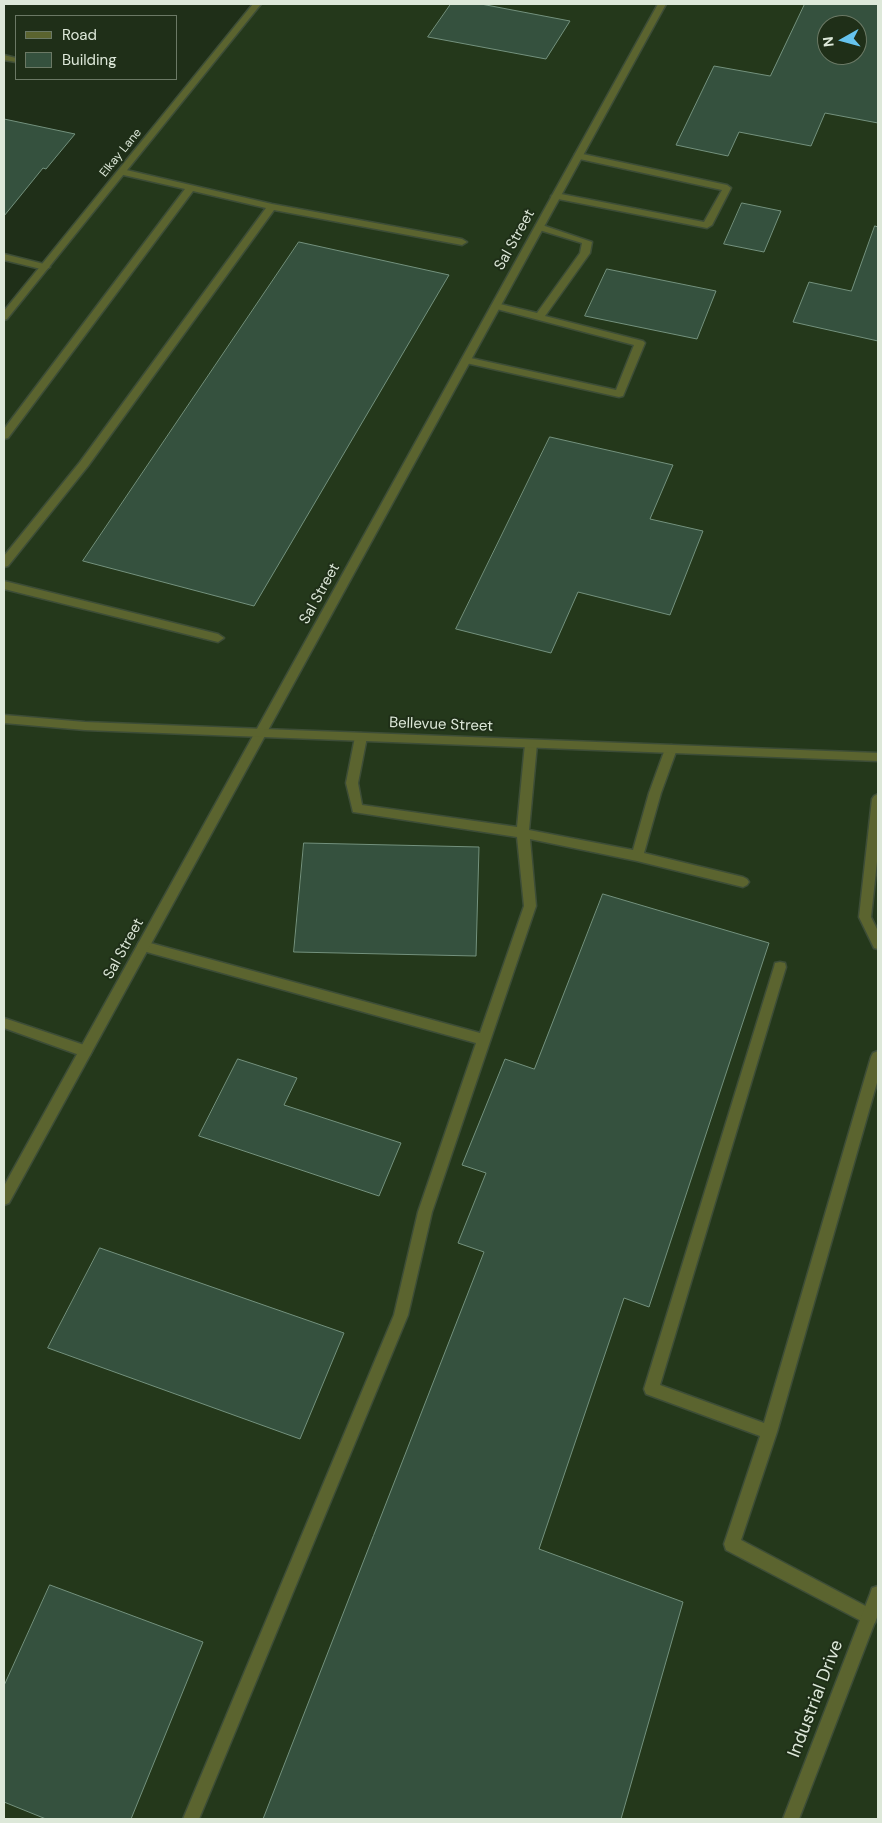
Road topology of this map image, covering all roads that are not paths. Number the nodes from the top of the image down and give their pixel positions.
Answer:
1 (257, 4) edge
2 (662, 4) edge
3 (4, 58) edge
4 (15, 60) dead end
5 (578, 156) junction
6 (122, 172) junction
7 (191, 188) junction
8 (556, 196) junction
9 (272, 206) junction
10 (539, 227) junction
11 (462, 242) dead end
12 (4, 258) edge
13 (45, 266) junction
14 (496, 306) junction
15 (4, 317) edge
16 (539, 317) junction
17 (466, 360) junction
18 (4, 436) edge
19 (4, 563) edge
20 (4, 585) edge
21 (218, 638) dead end
22 (4, 720) edge
23 (260, 733) junction
24 (361, 737) junction
25 (530, 744) junction
26 (671, 749) junction
27 (878, 757) edge
28 (878, 799) edge
29 (523, 833) junction
30 (638, 856) junction
31 (744, 882) dead end
32 (878, 944) edge
33 (143, 946) junction
34 (780, 967) dead end
35 (4, 1023) edge
36 (484, 1040) junction
37 (85, 1051) junction
38 (878, 1057) edge
39 (4, 1199) edge
40 (768, 1432) junction
41 (878, 1594) edge
42 (869, 1617) junction
43 (190, 1819) edge
44 (791, 1819) edge

1 - 6 street, Elkay Lane
2 - 5 street, Sal Street
3 - 4 street
5 - 8 street, Sal Street
5 - 8 street
6 - 7 street
6 - 13 street, Elkay Lane
7 - 9 street
7 - 18 street
8 - 10 street, Sal Street
9 - 11 street
9 - 19 street
10 - 14 street, Sal Street
10 - 16 street
12 - 13 street
13 - 15 street, Elkay Lane
14 - 16 street
14 - 17 street, Sal Street
16 - 17 street
17 - 23 street, Sal Street
20 - 21 street
22 - 23 street, Bellevue Street
23 - 24 street, Bellevue Street
23 - 33 street, Sal Street
24 - 25 street, Bellevue Street
24 - 29 street
25 - 26 street, Bellevue Street
25 - 29 street
26 - 27 street, Bellevue Street
26 - 30 street
28 - 32 street
29 - 30 street
29 - 36 street
30 - 31 street
33 - 36 street
33 - 37 street, Sal Street
34 - 40 street
35 - 37 street
36 - 43 street
37 - 39 street, Sal Street
38 - 40 street
40 - 42 street
41 - 42 street, Industrial Drive
42 - 44 street, Industrial Drive

